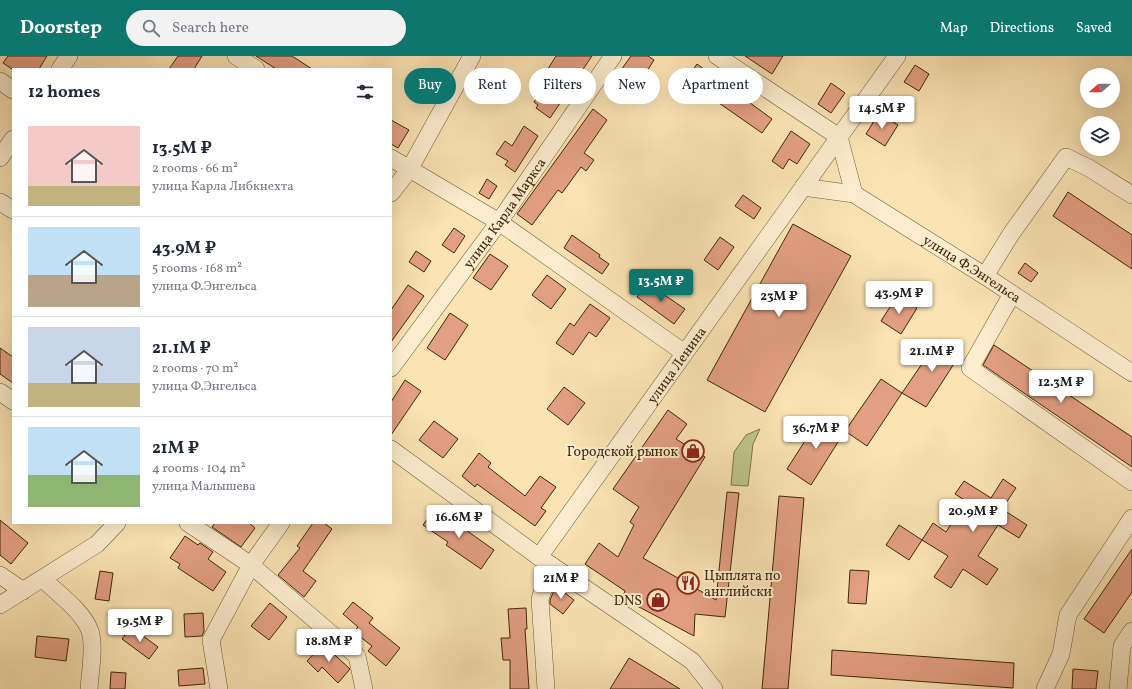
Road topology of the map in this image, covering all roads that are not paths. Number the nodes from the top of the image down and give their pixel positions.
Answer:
1 (69, 56) edge
2 (236, 56) edge
3 (472, 56) edge
4 (613, 56) edge
5 (718, 56) edge
6 (896, 56) edge
7 (61, 68) edge
8 (254, 68) edge
9 (0, 82) edge
10 (12, 89) edge
11 (839, 138) junction
12 (12, 140) edge
13 (0, 158) edge
14 (392, 159) edge
15 (409, 170) junction
16 (803, 187) junction
17 (392, 192) edge
18 (854, 194) junction
19 (1132, 195) edge
20 (0, 202) edge
21 (12, 209) edge
22 (499, 222) junction
23 (985, 276) junction
24 (1012, 294) junction
25 (683, 352) junction
26 (392, 367) edge
27 (1132, 373) edge
28 (0, 392) edge
29 (12, 400) edge
30 (392, 450) edge
31 (1132, 482) edge
32 (1132, 518) edge
33 (116, 524) edge
34 (190, 524) edge
35 (280, 524) edge
36 (545, 561) junction
37 (251, 565) junction
38 (0, 575) edge
39 (43, 579) junction
40 (23, 591) junction
41 (0, 605) edge
42 (1132, 631) edge
43 (89, 689) edge
44 (219, 689) edge
45 (364, 689) edge
46 (546, 689) edge
47 (714, 689) edge
48 (1045, 689) edge
49 (1118, 689) edge

1 - 7 street
2 - 8 street
3 - 15 street
4 - 22 street, улица Карла Маркса
5 - 11 street
6 - 11 street, улица Ленина
9 - 10 street
11 - 16 street, улица Ленина
11 - 18 street
12 - 13 street
14 - 15 street
15 - 17 street
15 - 22 street
16 - 18 street, улица Ф.Энгельса
16 - 25 street, улица Ленина
18 - 23 street, улица Ф.Энгельса
19 - 23 street
20 - 21 street
22 - 25 street
22 - 26 street, улица Карла Маркса
23 - 24 street, улица Ф.Энгельса
24 - 27 street, улица Ф.Энгельса
24 - 31 street
25 - 36 street, улица Ленина
28 - 29 street
30 - 36 street
32 - 48 street
33 - 39 street
34 - 37 street
35 - 37 street
36 - 46 street, улица Ленина
36 - 47 street
37 - 44 street
37 - 45 street
38 - 40 street
39 - 40 street
39 - 43 street
40 - 41 street
42 - 49 street

